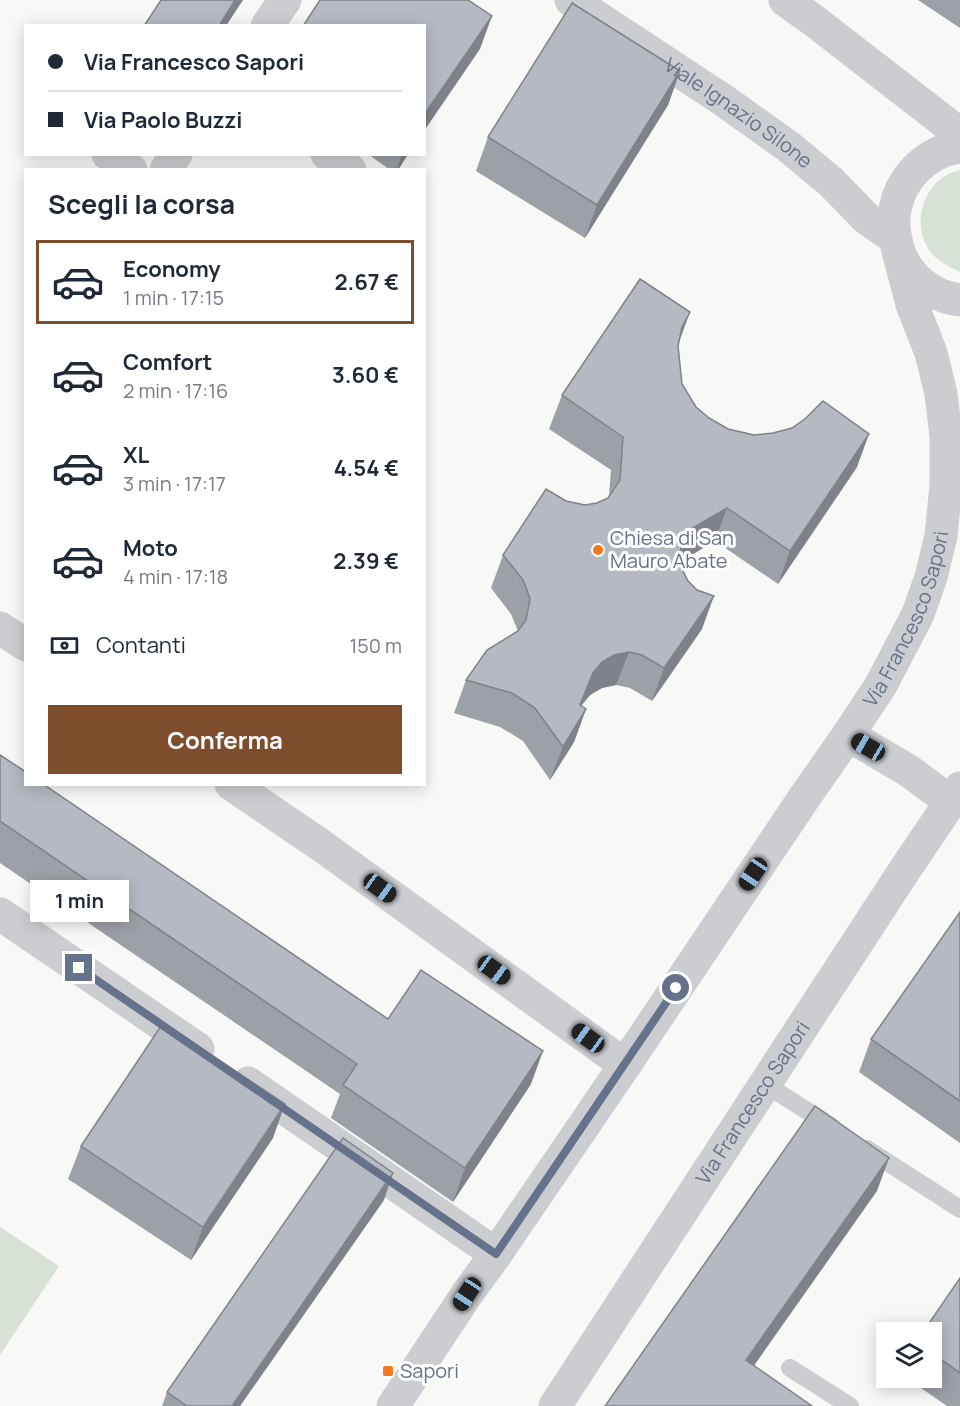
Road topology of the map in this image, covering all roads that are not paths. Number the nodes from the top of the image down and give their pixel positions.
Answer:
1 (285, 0) edge
2 (571, 0) edge
3 (785, 0) edge
4 (268, 24) edge
5 (960, 134) edge
6 (960, 147) edge
7 (111, 156) edge
8 (330, 156) edge
9 (128, 168) edge
10 (347, 168) edge
11 (897, 245) junction
12 (960, 300) edge
13 (0, 628) edge
14 (24, 644) edge
15 (848, 735) junction
16 (234, 786) edge
17 (956, 795) edge
18 (0, 914) edge
19 (626, 1065) junction
20 (765, 1084) junction
21 (960, 1209) edge
22 (496, 1254) junction
23 (790, 1368) dead end
24 (393, 1406) edge
25 (555, 1406) edge
26 (850, 1406) edge

1 - 4 street
2 - 11 street, Viale Ignazio Silone
3 - 5 street
6 - 11 street, Via Francesco Sapori
7 - 9 street
8 - 10 street
11 - 12 street
11 - 15 street, Via Francesco Sapori
13 - 14 street
15 - 17 street, Via Francesco Sapori
15 - 19 street, Via Francesco Sapori
16 - 19 street
17 - 20 street, Via Francesco Sapori
18 - 22 street
19 - 22 street, Via Francesco Sapori
20 - 21 lane
20 - 25 street, Via Francesco Sapori
22 - 24 street, Via Francesco Sapori
23 - 26 lane

